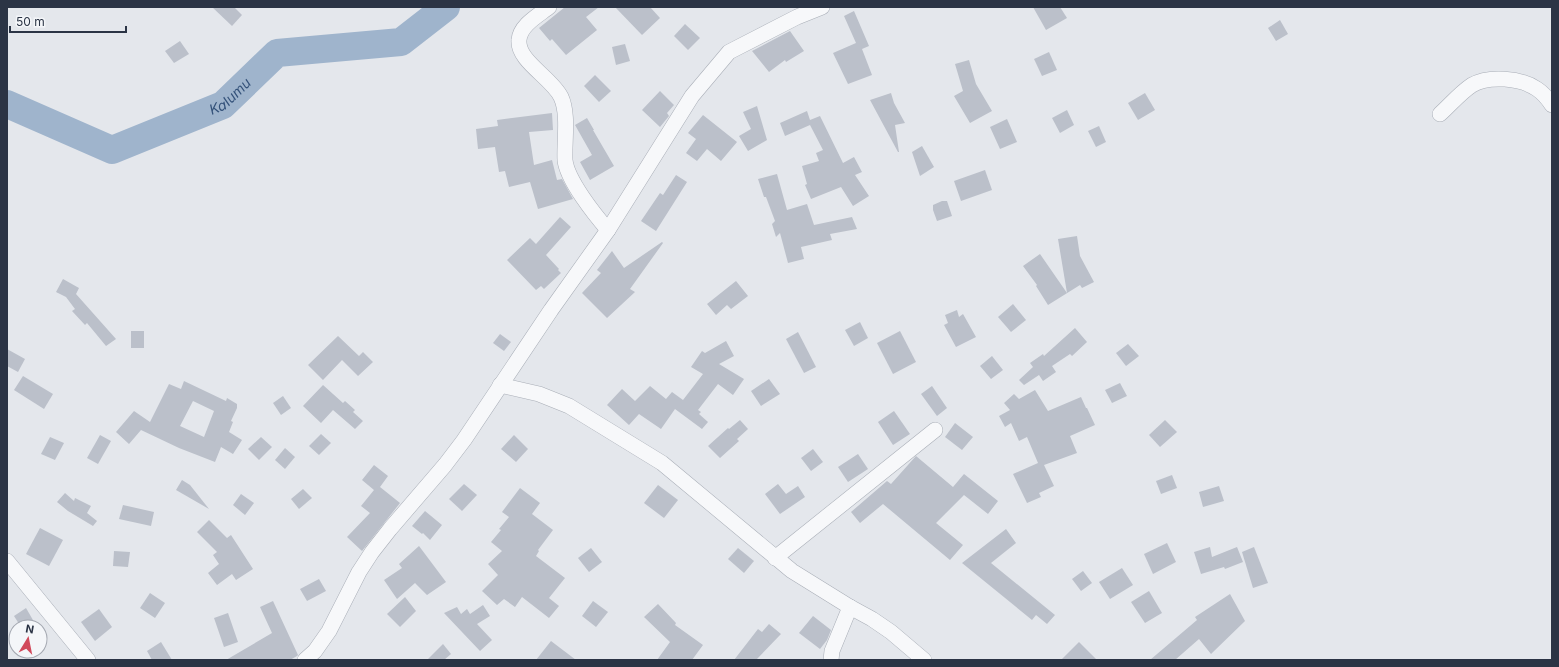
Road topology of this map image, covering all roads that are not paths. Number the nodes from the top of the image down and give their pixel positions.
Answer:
1 (549, 7) edge
2 (822, 7) edge
3 (1552, 105) edge
4 (1440, 114) dead end
5 (608, 230) junction
6 (500, 385) junction
7 (935, 430) dead end
8 (775, 558) junction
9 (7, 561) edge
10 (850, 607) junction
11 (315, 657) edge
12 (88, 660) edge
13 (831, 660) edge
14 (924, 660) edge

1 - 5 street
2 - 5 street
3 - 4 street
5 - 6 street
6 - 8 street
6 - 11 street
7 - 8 street
8 - 10 street
9 - 12 street
10 - 13 street
10 - 14 street

